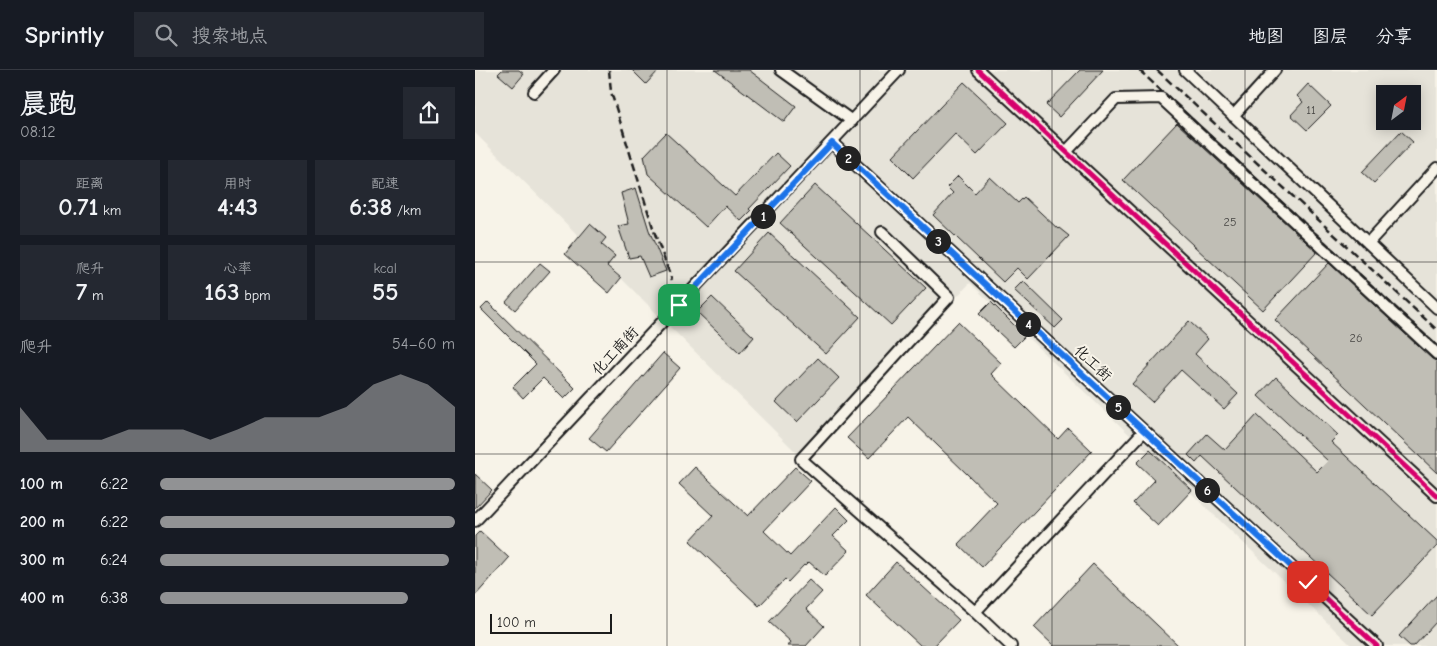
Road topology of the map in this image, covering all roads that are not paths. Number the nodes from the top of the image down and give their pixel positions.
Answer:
1 (554, 70) edge
2 (781, 70) edge
3 (899, 70) edge
4 (978, 70) edge
5 (1185, 70) edge
6 (1275, 70) edge
7 (534, 92) dead end
8 (1233, 116) junction
9 (852, 121) junction
10 (832, 143) junction
11 (1066, 152) junction
12 (1437, 168) edge
13 (881, 232) dead end
14 (1368, 243) junction
15 (1437, 308) edge
16 (1437, 354) edge
17 (1144, 431) junction
18 (1437, 496) edge
19 (475, 521) edge
20 (975, 612) junction
21 (1011, 646) edge
22 (1377, 646) edge

1 - 7 street
2 - 9 street
3 - 9 street, 化工南街
4 - 11 street
5 - 8 street
6 - 8 street
8 - 14 street
9 - 10 street, 化工南街
10 - 17 street, 化工街
10 - 19 street, 化工南街
11 - 16 street
11 - 18 street
12 - 14 street
13 - 20 street
14 - 15 street
17 - 20 street
17 - 22 street, 化工街
20 - 21 street

